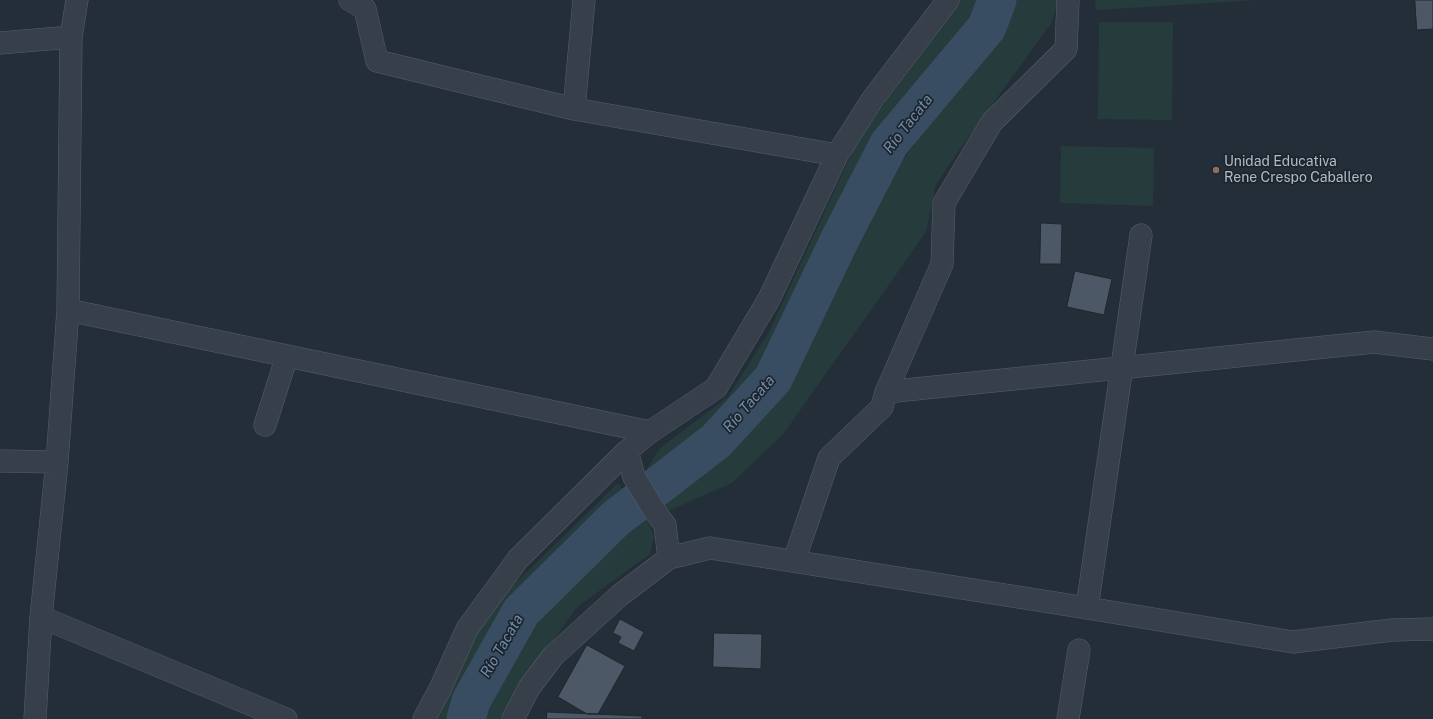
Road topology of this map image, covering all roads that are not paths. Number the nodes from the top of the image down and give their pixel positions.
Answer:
1 (77, 0) edge
2 (350, 0) edge
3 (584, 0) edge
4 (948, 0) edge
5 (1068, 0) edge
6 (71, 37) junction
7 (0, 43) edge
8 (574, 109) junction
9 (838, 155) junction
10 (1141, 235) dead end
11 (68, 310) junction
12 (1433, 349) edge
13 (287, 356) junction
14 (1122, 368) junction
15 (886, 392) junction
16 (265, 425) dead end
17 (650, 432) junction
18 (627, 451) junction
19 (0, 461) edge
20 (58, 462) junction
21 (669, 558) junction
22 (794, 561) junction
23 (1087, 608) junction
24 (41, 617) junction
25 (1433, 629) edge
26 (1079, 650) dead end
27 (35, 719) edge
28 (286, 719) edge
29 (424, 719) edge
30 (513, 719) edge
31 (1068, 719) edge

1 - 6 street
2 - 8 street
3 - 8 street
4 - 9 street
5 - 15 street
6 - 7 street
6 - 11 street
8 - 9 street
9 - 17 street
10 - 14 street
11 - 13 street
11 - 20 street
12 - 14 street
13 - 16 street
13 - 17 street
14 - 15 street
14 - 23 street
15 - 22 street
17 - 18 street
18 - 21 street
18 - 29 street
19 - 20 street
20 - 24 street
21 - 22 street
21 - 30 street
22 - 23 street
23 - 25 street
24 - 27 street
24 - 28 street
26 - 31 street

